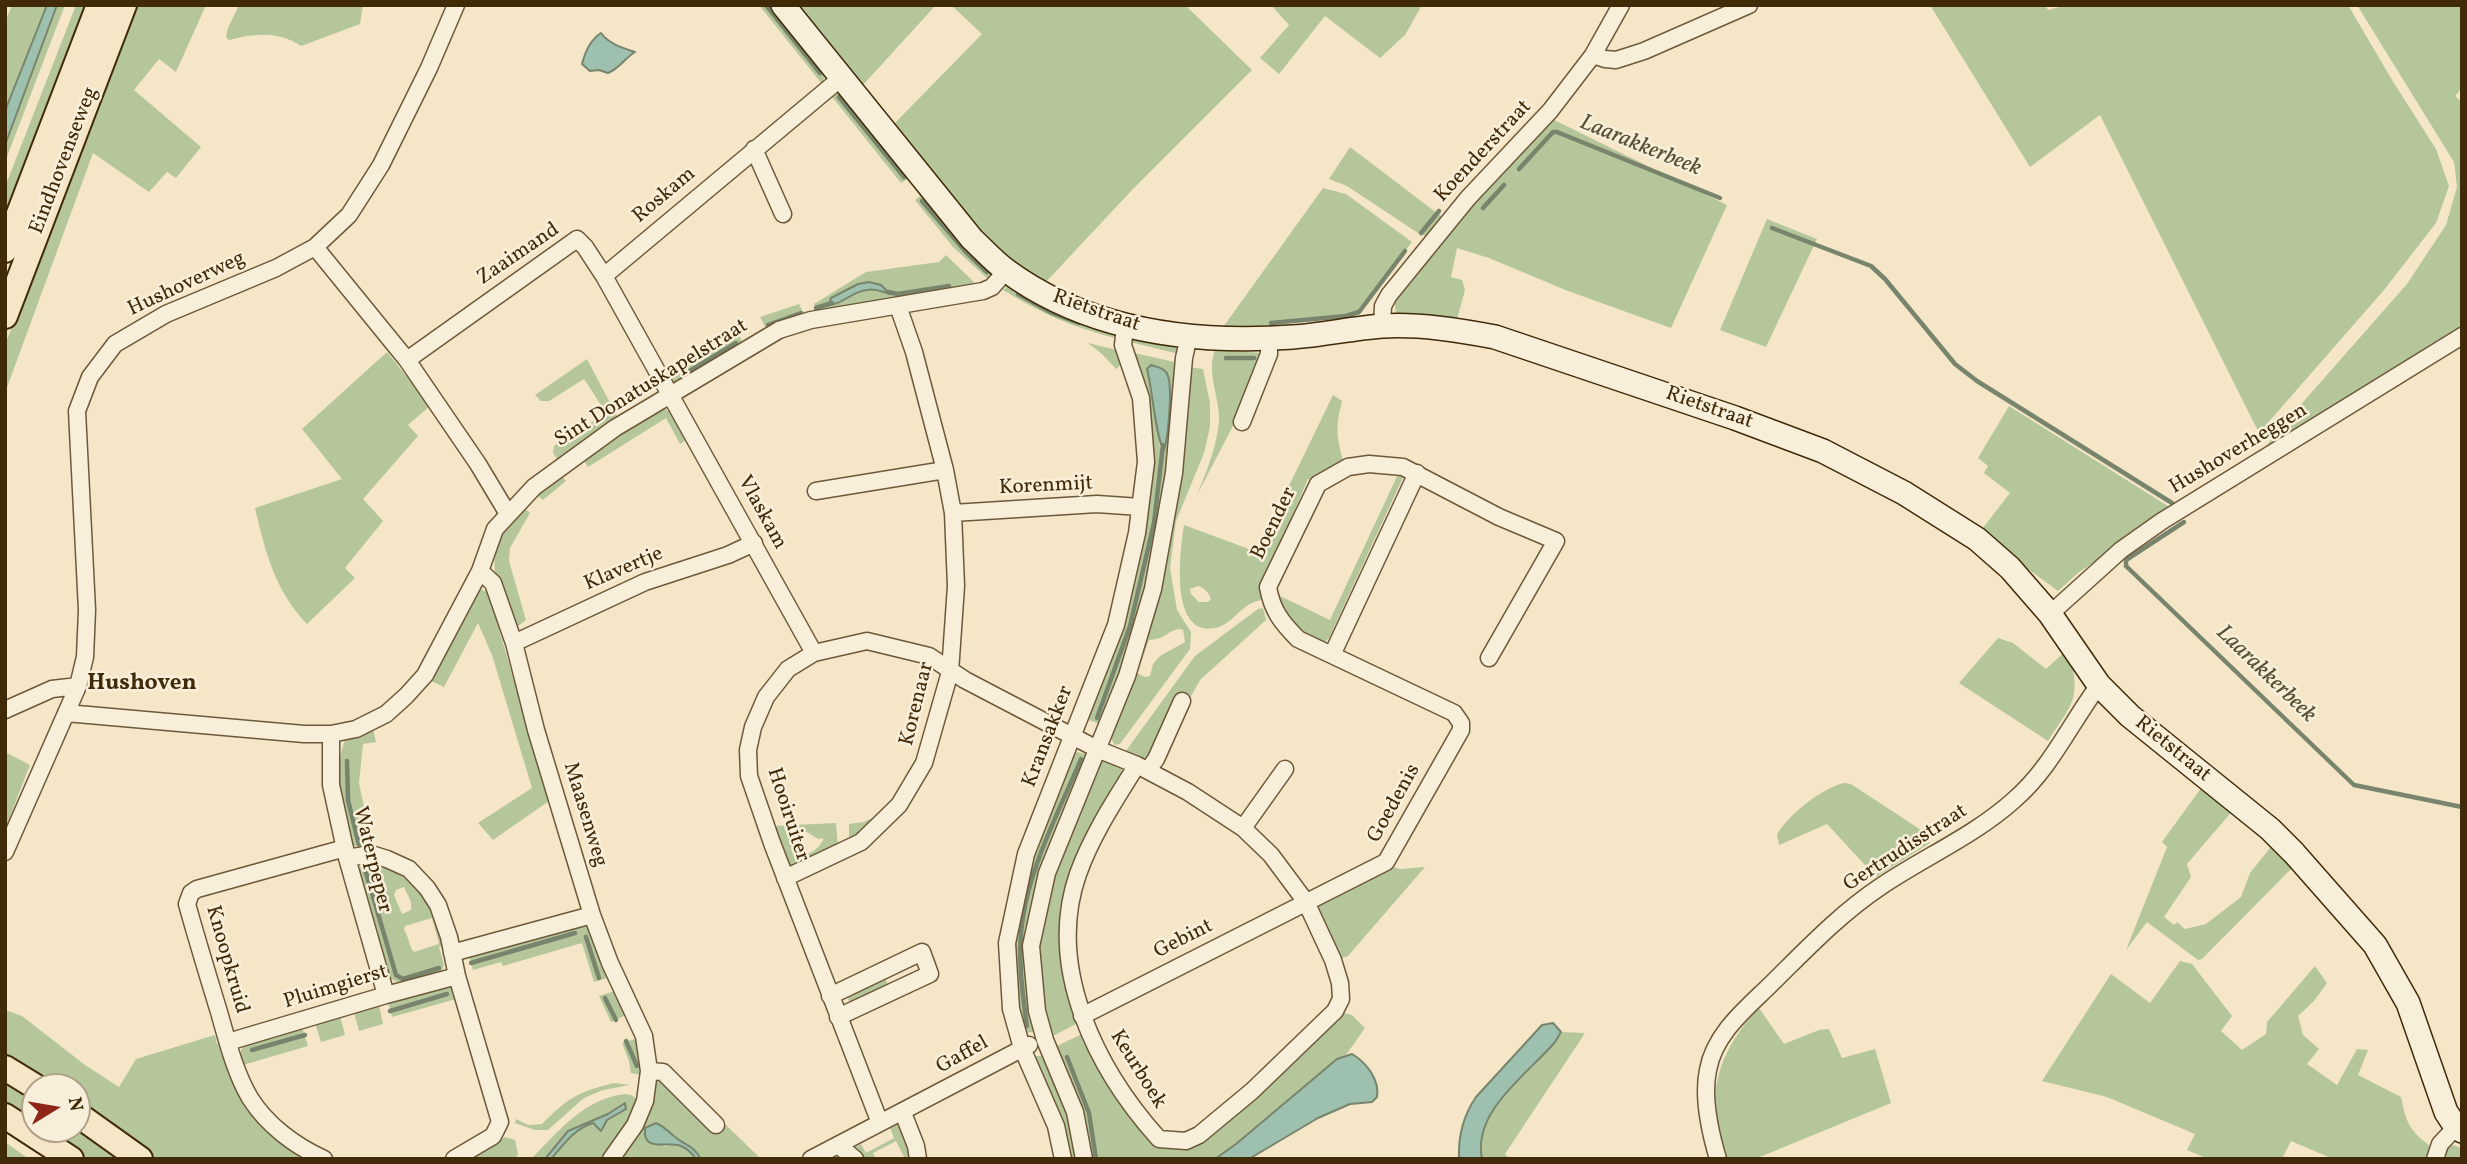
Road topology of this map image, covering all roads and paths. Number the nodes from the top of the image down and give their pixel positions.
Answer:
1 (99, 5) edge
2 (124, 5) edge
3 (456, 5) edge
4 (783, 5) edge
5 (1621, 5) edge
6 (1749, 5) edge
7 (1593, 55) junction
8 (841, 78) junction
9 (754, 149) junction
10 (783, 214) dead end
11 (315, 247) junction
12 (5, 250) edge
13 (1006, 271) junction
14 (604, 276) junction
15 (898, 306) junction
16 (5, 316) edge
17 (1382, 326) junction
18 (1125, 327) junction
19 (2462, 336) edge
20 (1189, 337) junction
21 (1269, 339) junction
22 (407, 360) junction
23 (669, 394) junction
24 (1242, 422) dead end
25 (945, 470) junction
26 (1417, 473) junction
27 (816, 491) dead end
28 (1140, 508) junction
29 (953, 513) junction
30 (508, 514) junction
31 (754, 543) junction
32 (480, 571) junction
33 (2050, 614) junction
34 (514, 643) junction
35 (814, 653) junction
36 (1332, 655) junction
37 (1489, 658) dead end
38 (950, 672) junction
39 (2099, 685) junction
40 (78, 686) junction
41 (1182, 701) dead end
42 (5, 710) edge
43 (66, 713) junction
44 (1461, 723) joint
45 (331, 734) junction
46 (1072, 736) junction
47 (1097, 749) junction
48 (1142, 767) junction
49 (1285, 769) dead end
50 (1243, 828) junction
51 (5, 852) edge
52 (346, 853) junction
53 (785, 878) junction
54 (1306, 902) junction
55 (592, 915) junction
56 (452, 953) junction
57 (457, 976) junction
58 (386, 995) junction
59 (830, 996) junction
60 (1082, 1016) junction
61 (838, 1017) junction
62 (1045, 1040) junction
63 (228, 1042) junction
64 (1022, 1048) junction
65 (5, 1069) edge
66 (649, 1071) junction
67 (21, 1078) edge
68 (903, 1113) junction
69 (5, 1116) edge
70 (880, 1123) junction
71 (91, 1124) edge
72 (716, 1125) dead end
73 (2459, 1129) edge
74 (838, 1145) junction
75 (71, 1159) edge
76 (140, 1159) edge
77 (324, 1159) edge
78 (454, 1159) edge
79 (611, 1159) edge
80 (811, 1159) edge
81 (855, 1159) edge
82 (918, 1159) edge
83 (1063, 1159) edge
84 (1084, 1159) edge
85 (1718, 1159) edge
86 (2435, 1159) edge

1 - 12 main road, Eindhovenseweg
2 - 16 main road, Eindhovenseweg
3 - 11 street, Hushoverweg
4 - 8 street, Rietstraat
5 - 7 street, Koenderstraat
6 - 7 street
7 - 17 street, Koenderstraat
8 - 9 street, Roskam
8 - 13 street, Rietstraat
9 - 10 street
9 - 14 street, Roskam
11 - 22 street
11 - 40 street, Hushoverweg
13 - 15 street, Sint Donatuskapelstraat
13 - 18 street, Rietstraat
14 - 22 street, Zaaimand
14 - 23 street, Zaaimand
15 - 23 street, Sint Donatuskapelstraat
15 - 25 street, Korenaar
17 - 21 street, Rietstraat
17 - 33 street, Rietstraat
18 - 20 street, Rietstraat
18 - 28 street, Kransakker
19 - 33 street, Hushoverheggen
20 - 21 street, Rietstraat
20 - 47 street
21 - 24 street
22 - 30 street
23 - 30 street, Sint Donatuskapelstraat
23 - 31 street, Vlaskam
25 - 27 street
25 - 29 street, Korenaar
26 - 36 street
26 - 36 street, Boender
26 - 37 street, Boender
28 - 29 street, Korenmijt
28 - 46 street, Kransakker
29 - 38 street, Korenaar
30 - 32 street, Sint Donatuskapelstraat
31 - 34 street, Klavertje
31 - 35 street, Vlaskam
32 - 34 street, Maasenweg
32 - 45 street, Sint Donatuskapelstraat
33 - 39 street, Rietstraat
34 - 55 street, Maasenweg
35 - 38 street, Hooiruiter
35 - 53 street, Hooiruiter
36 - 44 street, Boender
38 - 46 street, Hooiruiter
38 - 53 street, Korenaar
39 - 73 street, Rietstraat
39 - 85 street, Gertrudisstraat
40 - 42 street
40 - 43 street, Hushoverweg
41 - 48 street, Keurboek
43 - 45 street, Sint Donatuskapelstraat
43 - 51 street, Hushoverweg
44 - 54 street, Goedenis
45 - 52 street, Waterpeper
46 - 47 street, Keurboek
46 - 64 street, Kransakker
47 - 48 street, Keurboek
47 - 62 street
48 - 50 street, Keurboek
48 - 60 street, Keurboek
49 - 50 street
50 - 54 street, Keurboek
52 - 56 street, Knoopkruid
52 - 58 street, Waterpeper
52 - 63 street, Knoopkruid
53 - 59 street, Hooiruiter
54 - 60 street, Gebint
54 - 60 street, Keurboek
55 - 56 street
55 - 66 street, Maasenweg
56 - 57 street, Knoopkruid
57 - 58 street, Pluimgierst
57 - 78 street, Knoopkruid
58 - 63 street, Pluimgierst
59 - 61 street, Hooiruiter
59 - 61 street
61 - 70 street, Hooiruiter
62 - 64 street, Gaffel
62 - 84 street
63 - 77 street, Knoopkruid
64 - 68 street, Gaffel
64 - 83 street, Kransakker
65 - 67 main road
66 - 72 street
66 - 79 street, Maasenweg
68 - 70 street, Gaffel
68 - 82 street
69 - 75 main road
70 - 74 street, Gaffel
71 - 76 main road
73 - 86 street
74 - 80 street, Gaffel
74 - 81 street

